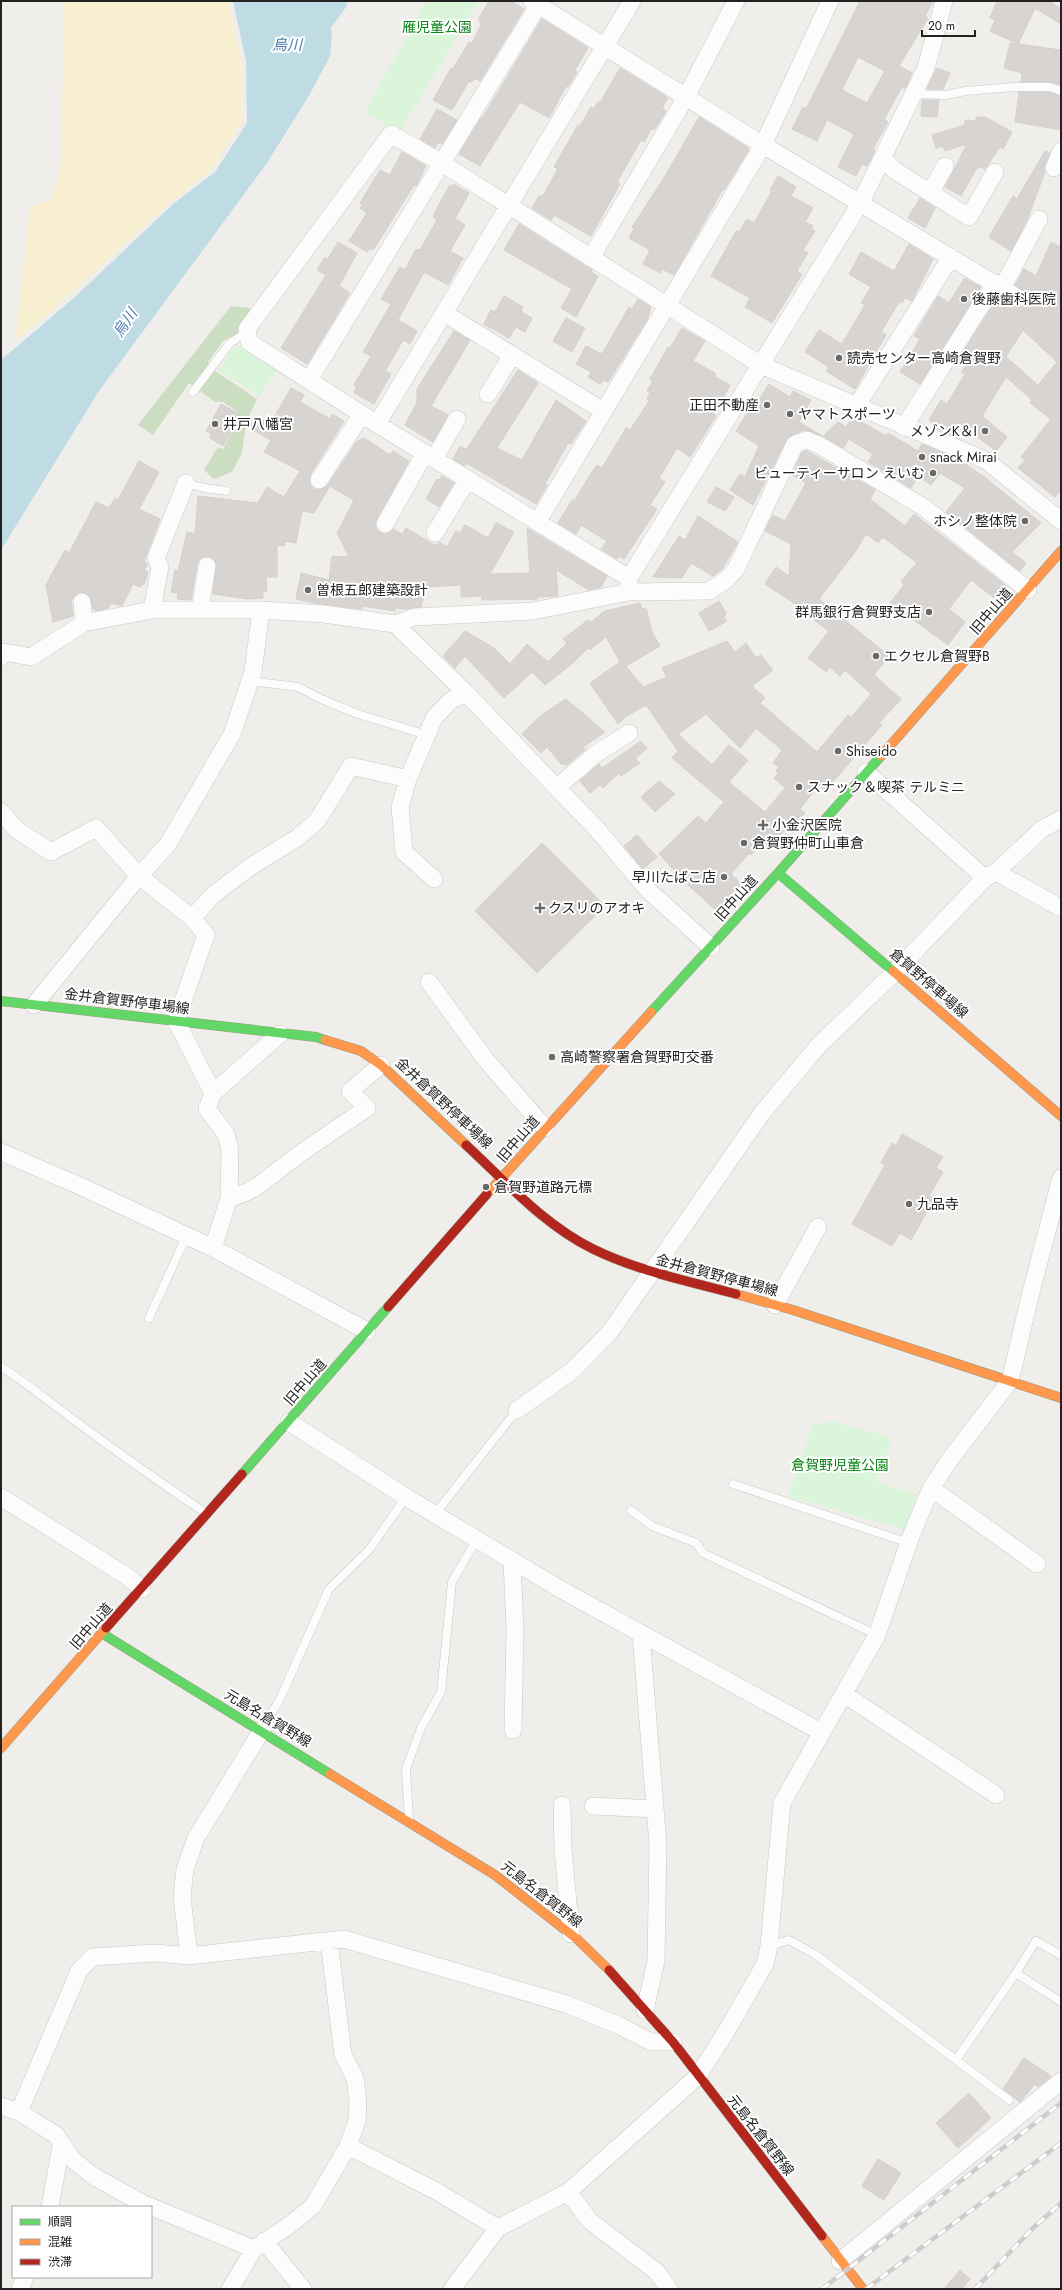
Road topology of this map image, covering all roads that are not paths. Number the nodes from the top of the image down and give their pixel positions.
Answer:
1 (632, 1) edge
2 (736, 1) edge
3 (830, 1) edge
4 (944, 1) edge
5 (537, 2) edge
6 (604, 45) junction
7 (1061, 91) edge
8 (914, 94) junction
9 (686, 97) junction
10 (763, 145) junction
11 (1061, 151) edge
12 (883, 158) junction
13 (440, 162) junction
14 (946, 166) dead end
15 (1054, 168) dead end
16 (995, 172) dead end
17 (930, 193) junction
18 (861, 202) junction
19 (508, 206) junction
20 (1039, 219) dead end
21 (951, 257) junction
22 (591, 258) junction
23 (998, 285) junction
24 (1018, 298) dead end
25 (666, 306) junction
26 (444, 313) junction
27 (247, 332) junction
28 (512, 355) junction
29 (761, 365) junction
30 (309, 380) junction
31 (193, 392) dead end
32 (488, 394) dead end
33 (856, 407) junction
34 (604, 411) junction
35 (362, 414) junction
36 (457, 419) dead end
37 (377, 424) junction
38 (904, 427) junction
39 (430, 456) junction
40 (468, 479) junction
41 (319, 480) dead end
42 (186, 483) joint
43 (226, 491) dead end
44 (538, 521) junction
45 (1061, 521) edge
46 (385, 524) dead end
47 (435, 533) dead end
48 (1061, 551) edge
49 (207, 566) dead end
50 (629, 585) junction
51 (1028, 590) junction
52 (82, 602) dead end
53 (152, 610) junction
54 (200, 610) junction
55 (261, 610) junction
56 (84, 623) junction
57 (395, 624) junction
58 (1, 657) edge
59 (250, 681) junction
60 (466, 693) junction
61 (629, 733) dead end
62 (427, 735) junction
63 (866, 772) junction
64 (408, 779) junction
65 (557, 788) junction
66 (1, 812) edge
67 (1061, 819) edge
68 (778, 873) junction
69 (991, 875) junction
70 (139, 876) junction
71 (434, 879) dead end
72 (1061, 908) edge
73 (192, 918) junction
74 (711, 948) junction
75 (895, 972) junction
76 (429, 982) dead end
77 (1, 1001) edge
78 (34, 1005) junction
79 (176, 1021) junction
80 (280, 1034) junction
81 (381, 1064) junction
82 (213, 1093) junction
83 (1061, 1116) edge
84 (545, 1128) junction
85 (1, 1152) edge
86 (503, 1178) junction
87 (1061, 1178) edge
88 (229, 1198) junction
89 (818, 1227) dead end
90 (187, 1235) junction
91 (213, 1248) junction
92 (653, 1272) junction
93 (775, 1305) junction
94 (149, 1318) dead end
95 (367, 1331) junction
96 (1, 1367) edge
97 (1010, 1381) junction
98 (1061, 1398) edge
99 (517, 1410) joint
100 (289, 1422) junction
101 (733, 1484) dead end
102 (931, 1488) junction
103 (1, 1497) edge
104 (406, 1497) junction
105 (632, 1510) dead end
106 (208, 1514) junction
107 (435, 1514) junction
108 (477, 1539) junction
109 (908, 1543) junction
110 (512, 1560) junction
111 (1037, 1564) dead end
112 (142, 1589) junction
113 (104, 1634) junction
114 (641, 1634) junction
115 (876, 1635) junction
116 (844, 1694) junction
117 (262, 1730) junction
118 (513, 1730) dead end
119 (821, 1732) junction
120 (1, 1748) edge
121 (996, 1795) dead end
122 (562, 1805) dead end
123 (594, 1806) dead end
124 (655, 1809) junction
125 (409, 1821) junction
126 (571, 1934) junction
127 (329, 1941) junction
128 (769, 1946) junction
129 (1061, 1955) edge
130 (189, 1956) junction
131 (1016, 1973) junction
132 (1061, 2002) edge
133 (645, 2010) junction
134 (672, 2042) junction
135 (956, 2060) junction
136 (698, 2076) junction
137 (1061, 2081) edge
138 (1009, 2100) dead end
139 (1, 2106) edge
140 (19, 2112) junction
141 (62, 2146) junction
142 (348, 2146) junction
143 (568, 2192) junction
144 (50, 2206) edge
145 (150, 2206) edge
146 (152, 2207) edge
147 (498, 2228) junction
148 (259, 2245) junction
149 (840, 2261) junction
150 (25, 2278) edge
151 (20, 2289) edge
152 (230, 2289) edge
153 (303, 2289) edge
154 (452, 2289) edge
155 (669, 2289) edge
156 (864, 2289) edge

1 - 6 street
2 - 9 street
3 - 10 street
4 - 8 street
5 - 6 street
5 - 13 street
6 - 9 street
6 - 19 street
7 - 8 lane
8 - 12 street
9 - 10 street
9 - 22 street
10 - 18 street
10 - 25 street
11 - 15 street
12 - 17 street
12 - 18 street
13 - 19 street
13 - 27 street
13 - 30 street
14 - 17 street
16 - 17 street
18 - 21 street
18 - 29 street
19 - 22 street
19 - 26 street
20 - 23 street
21 - 23 street
21 - 33 street
22 - 25 street
23 - 24 street
23 - 38 street
25 - 29 street
25 - 34 street
26 - 28 street
26 - 37 street
27 - 30 street
27 - 31 lane
28 - 32 street
28 - 34 street
29 - 33 street
29 - 50 street
30 - 35 street
33 - 38 street
34 - 44 street
35 - 37 street
35 - 41 street
36 - 39 street
37 - 39 street
38 - 45 street
39 - 40 street
39 - 46 street
40 - 44 street
40 - 47 street
42 - 43 lane
42 - 53 street
44 - 50 street
48 - 51 main road, 旧中山道
49 - 54 street
50 - 51 street
50 - 57 street
51 - 63 main road, 旧中山道
52 - 56 street
53 - 54 street
53 - 56 street
54 - 55 street
55 - 57 street
55 - 59 street
56 - 58 street
57 - 60 street
59 - 62 lane
59 - 70 street
60 - 62 street
60 - 65 street
61 - 65 street
62 - 64 street
63 - 68 main road, 旧中山道
63 - 69 street
64 - 71 street
64 - 73 street
65 - 74 street
66 - 70 street
67 - 69 street
68 - 74 main road, 旧中山道
68 - 75 main road, 倉賀野停車場線
69 - 72 street
69 - 75 street
70 - 73 street
70 - 78 street
73 - 79 street
74 - 84 main road, 旧中山道
75 - 83 main road, 倉賀野停車場線
75 - 92 street
76 - 84 street
77 - 78 main road, 金井倉賀野停車場線
78 - 79 main road, 金井倉賀野停車場線
79 - 80 main road, 金井倉賀野停車場線
79 - 82 street
80 - 81 main road, 金井倉賀野停車場線
80 - 82 street
81 - 86 main road, 金井倉賀野停車場線
81 - 88 street
82 - 88 street
84 - 86 main road, 旧中山道
85 - 90 street
86 - 92 main road, 金井倉賀野停車場線
86 - 95 main road, 旧中山道
87 - 97 street
88 - 91 street
89 - 93 street
90 - 91 street
90 - 94 lane
91 - 95 street
92 - 93 main road, 金井倉賀野停車場線
92 - 99 street
93 - 97 main road, 金井倉賀野停車場線
95 - 100 main road, 旧中山道
96 - 106 lane
97 - 98 main road, 金井倉賀野停車場線
97 - 102 street
99 - 107 lane
100 - 104 street
100 - 106 main road, 旧中山道
101 - 109 lane
102 - 109 street
102 - 111 street
103 - 112 street
104 - 107 street
104 - 117 lane
105 - 115 lane
106 - 112 main road, 旧中山道
107 - 108 street
108 - 110 street
108 - 125 lane
109 - 115 street
110 - 114 street
110 - 118 street
112 - 113 main road, 旧中山道
113 - 117 main road, 元島名倉賀野線
113 - 120 main road, 旧中山道
114 - 119 street
114 - 124 street
115 - 116 street
116 - 119 street
116 - 121 street
117 - 125 main road, 元島名倉賀野線
117 - 130 street
119 - 128 street
122 - 126 street
123 - 124 street
124 - 133 street
125 - 126 main road, 元島名倉賀野線
126 - 133 main road, 元島名倉賀野線
127 - 130 street
127 - 134 street
127 - 142 street
128 - 135 lane
128 - 136 street
129 - 131 lane
130 - 140 street
131 - 132 lane
131 - 135 lane
133 - 134 main road, 元島名倉賀野線
134 - 136 main road, 元島名倉賀野線
135 - 138 lane
136 - 143 street
136 - 149 main road, 元島名倉賀野線
137 - 149 street
139 - 140 street
140 - 141 street
141 - 144 street
141 - 145 street
142 - 147 street
142 - 148 street
143 - 147 street
143 - 155 street
146 - 148 street
147 - 154 street
148 - 152 street
148 - 153 street
149 - 156 main road, 元島名倉賀野線
150 - 151 street

